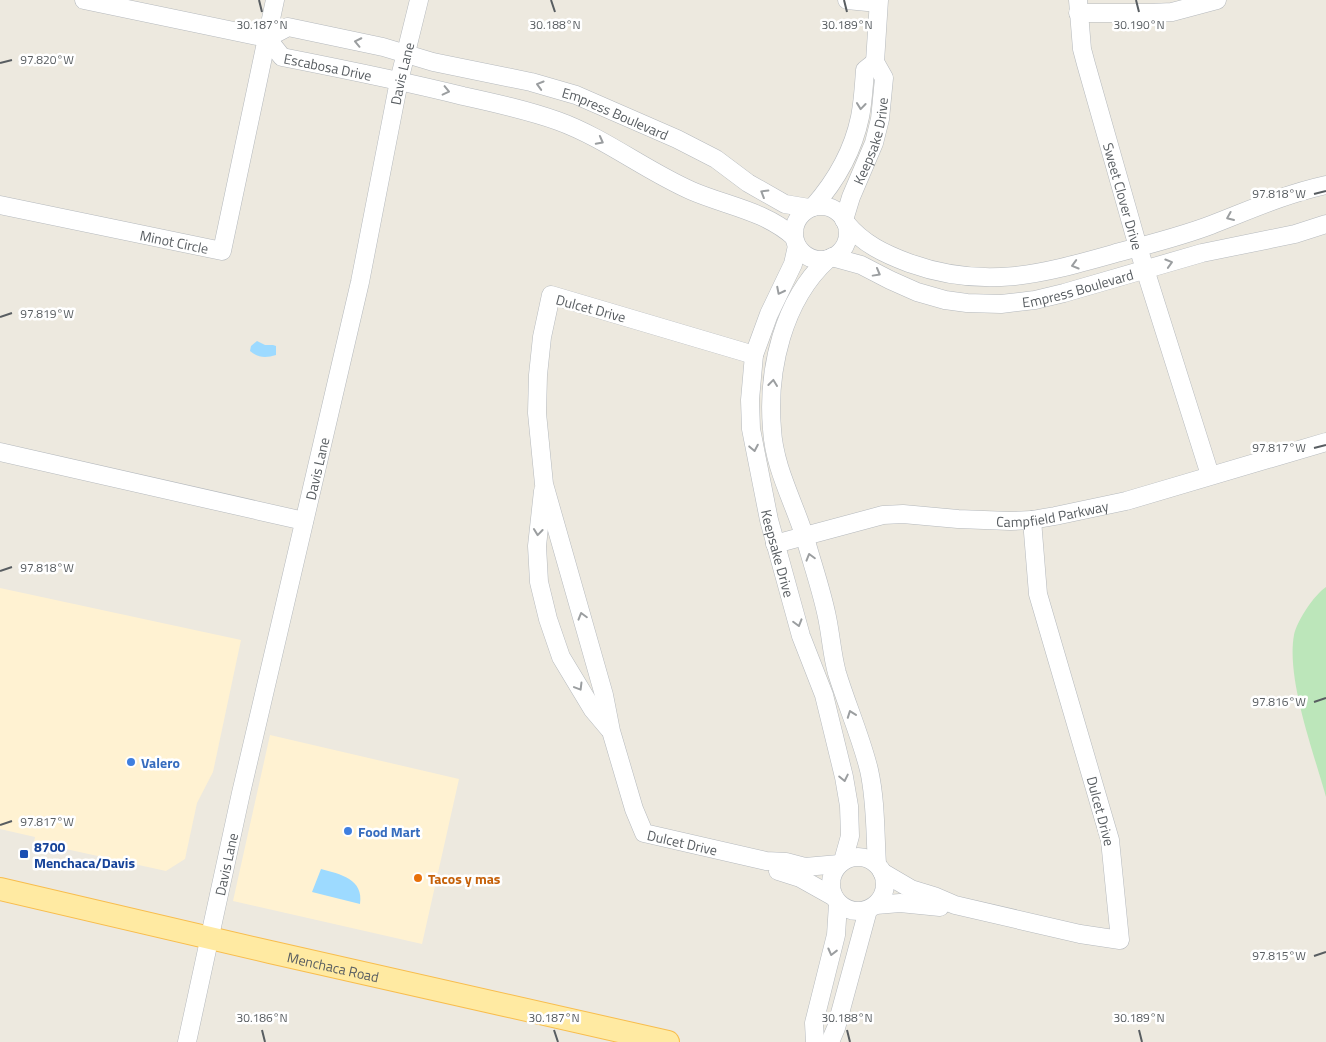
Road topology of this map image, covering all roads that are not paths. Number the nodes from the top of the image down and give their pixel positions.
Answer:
1 (84, 0) edge
2 (275, 0) edge
3 (419, 0) edge
4 (847, 0) edge
5 (1217, 0) edge
6 (878, 2) edge
7 (1078, 6) edge
8 (267, 38) junction
9 (405, 53) junction
10 (875, 62) junction
11 (398, 81) junction
12 (1326, 186) edge
13 (0, 205) edge
14 (811, 208) junction
15 (845, 221) junction
16 (1326, 224) edge
17 (796, 242) junction
18 (1138, 247) junction
19 (830, 258) junction
20 (1146, 270) junction
21 (754, 355) junction
22 (1326, 442) edge
23 (0, 452) edge
24 (1210, 475) junction
25 (544, 484) junction
26 (1032, 520) junction
27 (304, 521) junction
28 (804, 536) junction
29 (776, 544) junction
30 (611, 731) junction
31 (766, 861) junction
32 (841, 862) junction
33 (879, 868) junction
34 (0, 889) edge
35 (836, 900) junction
36 (955, 905) junction
37 (872, 908) junction
38 (210, 938) junction
39 (187, 1042) edge
40 (668, 1042) edge
41 (815, 1042) edge
42 (830, 1042) edge

1 - 8 street
2 - 8 street
3 - 9 street, Davis Lane
4 - 6 street
5 - 7 street
6 - 10 street, Keepsake Drive
7 - 18 street, Sweet Clover Drive
9 -> 8 street, Escabosa Drive
8 - 11 street, Escabosa Drive
8 - 13 street, Minot Circle
9 - 11 street, Davis Lane
14 -> 9 street, Empress Boulevard
10 -> 14 street, Keepsake Drive
10 - 15 street, Keepsake Drive
11 -> 17 street, Empress Boulevard
11 - 27 street, Davis Lane
12 -> 18 street, Empress Boulevard
14 - 15 street
14 - 17 street
18 -> 15 street, Empress Boulevard
15 - 19 street
20 -> 16 street, Empress Boulevard
17 - 19 street
17 -> 21 street, Keepsake Drive
18 - 20 street, Sweet Clover Drive
19 -> 20 street, Empress Boulevard
28 -> 19 street, Keepsake Drive
20 - 24 street, Sweet Clover Drive
21 - 25 street, Dulcet Drive
21 -> 29 street, Keepsake Drive
22 - 24 street, Campfield Parkway
23 - 27 street
24 - 26 street, Campfield Parkway
30 -> 25 street, Dulcet Drive
25 -> 30 street, Dulcet Drive
26 - 28 street, Campfield Parkway
26 - 36 street, Dulcet Drive
27 - 38 street, Davis Lane
28 - 29 street, Campfield Parkway
33 -> 28 street, Keepsake Drive
29 -> 32 street, Keepsake Drive
30 - 31 street, Dulcet Drive
31 - 32 street, Dulcet Drive
31 - 35 street, Dulcet Drive
32 - 33 street
32 - 35 street
33 - 36 street, Dulcet Drive
33 - 37 street
34 - 38 main road, Menchaca Road
35 - 37 street
35 -> 41 street
36 - 37 street, Dulcet Drive
37 - 42 street
38 - 39 street, Davis Lane
38 - 40 main road, Menchaca Road

